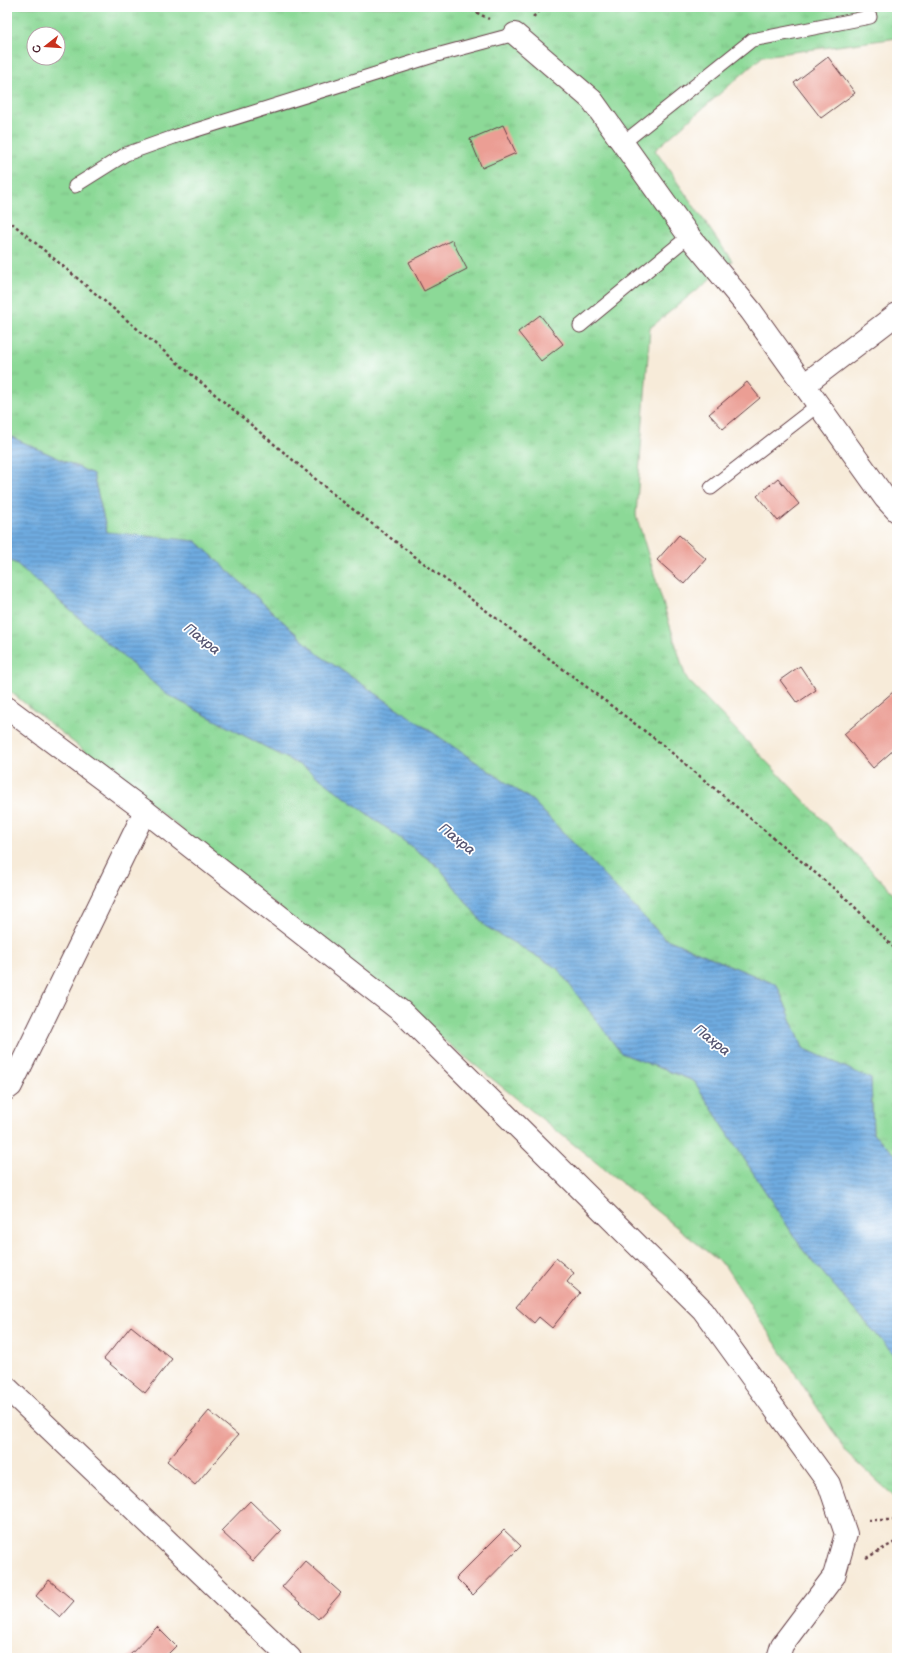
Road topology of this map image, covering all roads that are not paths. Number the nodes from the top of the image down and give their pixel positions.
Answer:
1 (870, 17) dead end
2 (515, 34) joint
3 (623, 143) junction
4 (75, 186) dead end
5 (689, 236) junction
6 (897, 314) edge
7 (580, 326) dead end
8 (804, 385) junction
9 (818, 404) junction
10 (711, 488) dead end
11 (897, 511) edge
12 (7, 708) edge
13 (145, 811) junction
14 (7, 1089) edge
15 (7, 1388) edge
16 (290, 1658) edge
17 (778, 1658) edge

1 - 3 lane
2 - 3 street
2 - 4 lane
3 - 5 street
5 - 7 lane
5 - 8 street
6 - 8 street
8 - 9 street
9 - 10 lane
9 - 11 street
12 - 13 street
13 - 14 street
13 - 17 street
15 - 16 street

